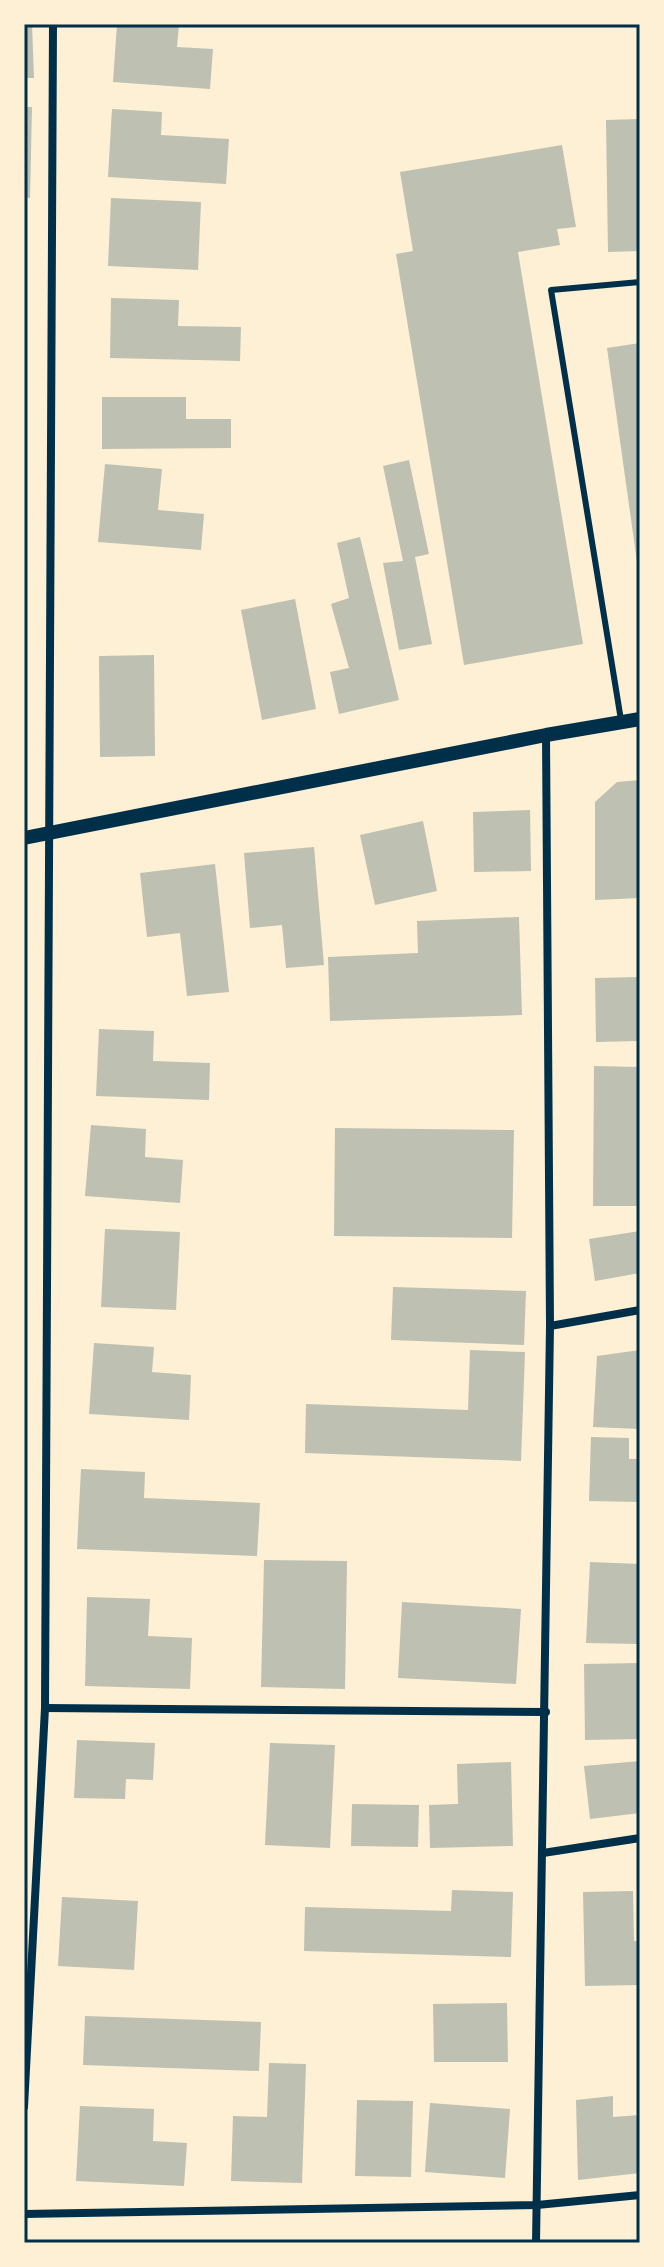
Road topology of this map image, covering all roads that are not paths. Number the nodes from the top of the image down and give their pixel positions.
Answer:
1 (53, 24) edge
2 (640, 282) edge
3 (640, 719) edge
4 (622, 722) junction
5 (546, 735) junction
6 (48, 834) junction
7 (24, 838) edge
8 (640, 1310) edge
9 (550, 1326) junction
10 (45, 1708) junction
11 (546, 1712) junction
12 (640, 1838) edge
13 (543, 1853) junction
14 (24, 2107) edge
15 (640, 2195) edge
16 (537, 2205) junction
17 (24, 2214) edge
18 (536, 2243) edge

1 - 6 street
2 - 4 lane
3 - 4 street
4 - 5 street
5 - 6 street
5 - 9 street
6 - 7 street
6 - 10 street
8 - 9 street
9 - 11 street
10 - 11 street
10 - 14 street
11 - 13 street
12 - 13 street
13 - 16 street
15 - 16 street
16 - 17 street
16 - 18 street

